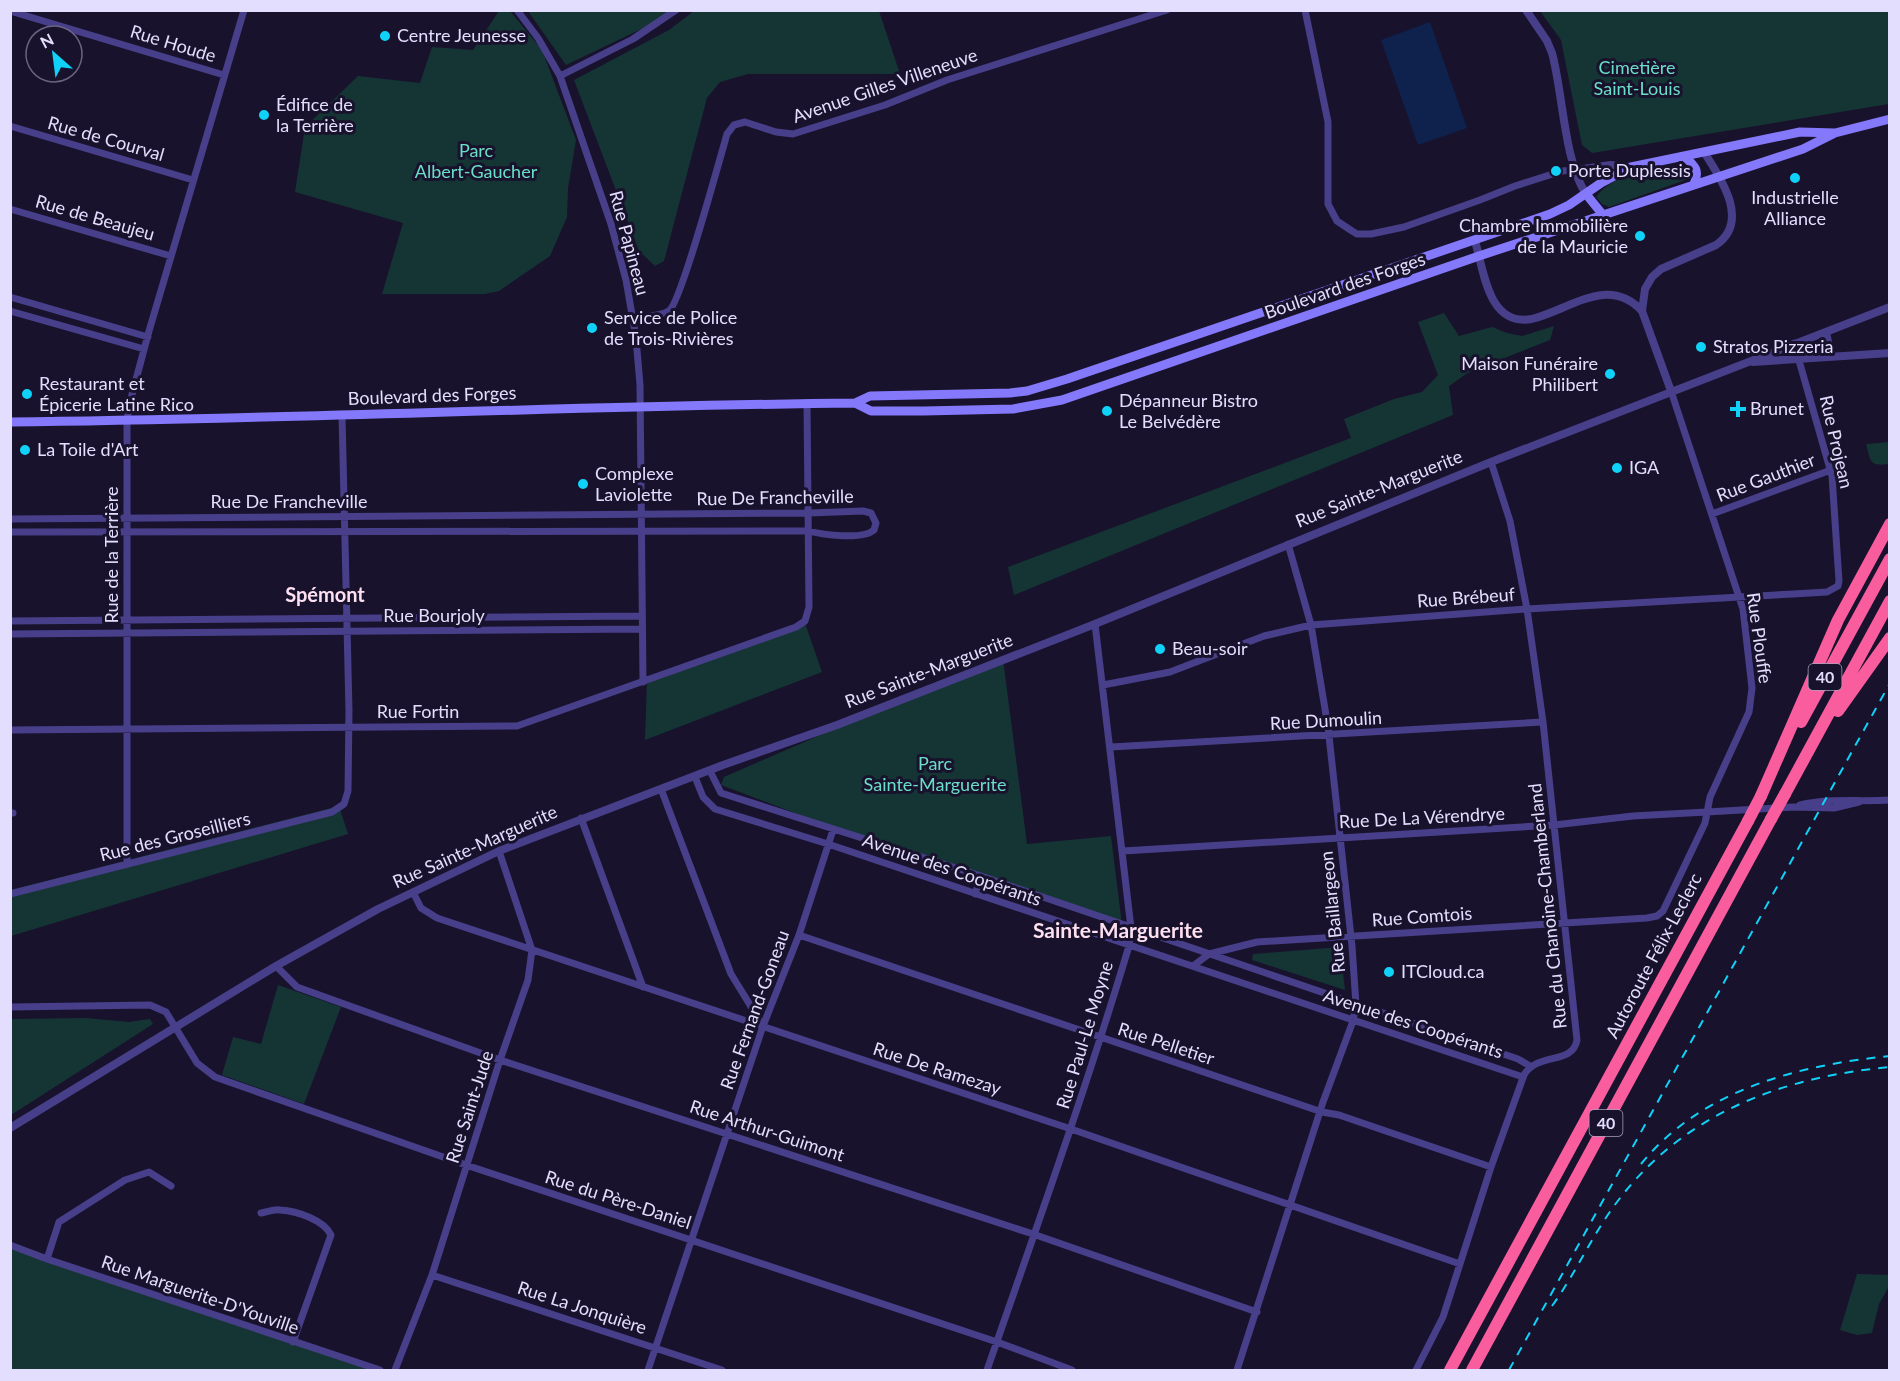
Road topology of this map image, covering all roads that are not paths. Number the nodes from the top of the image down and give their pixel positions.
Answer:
1 (244, 10) edge
2 (518, 10) edge
3 (676, 10) edge
4 (1167, 10) edge
5 (1305, 10) edge
6 (1526, 10) edge
7 (10, 11) edge
8 (224, 75) junction
9 (560, 76) junction
10 (1890, 119) edge
11 (10, 126) edge
12 (1835, 133) junction
13 (1704, 152) junction
14 (1684, 156) junction
15 (1631, 167) junction
16 (1576, 170) junction
17 (1719, 176) junction
18 (194, 180) junction
19 (1694, 184) junction
20 (1586, 194) junction
21 (10, 209) edge
22 (1603, 215) junction
23 (1474, 241) junction
24 (171, 256) junction
25 (1479, 256) junction
26 (10, 297) edge
27 (1890, 307) edge
28 (10, 311) edge
29 (1642, 311) junction
30 (633, 318) junction
31 (1210, 330) junction
32 (1826, 332) junction
33 (148, 337) junction
34 (1794, 343) junction
35 (1216, 347) junction
36 (144, 349) junction
37 (1890, 353) edge
38 (1831, 356) junction
39 (1800, 359) junction
40 (1743, 363) junction
41 (1056, 382) junction
42 (1671, 392) junction
43 (1062, 400) junction
44 (807, 403) junction
45 (855, 403) junction
46 (640, 406) junction
47 (342, 415) junction
48 (127, 420) junction
49 (10, 422) edge
50 (1491, 462) junction
51 (1831, 470) junction
52 (809, 513) junction
53 (641, 514) junction
54 (1712, 514) junction
55 (345, 516) junction
56 (127, 518) junction
57 (10, 519) edge
58 (1890, 524) edge
59 (641, 531) junction
60 (809, 531) junction
61 (10, 532) edge
62 (127, 532) junction
63 (346, 532) junction
64 (1288, 543) junction
65 (1890, 559) edge
66 (1838, 586) joint
67 (1739, 597) junction
68 (1890, 601) edge
69 (1527, 609) junction
70 (642, 616) junction
71 (347, 618) junction
72 (127, 620) junction
73 (10, 621) edge
74 (1095, 624) junction
75 (1311, 625) junction
76 (642, 630) junction
77 (347, 632) junction
78 (127, 633) junction
79 (10, 634) edge
80 (1890, 638) edge
81 (643, 682) junction
82 (1103, 685) junction
83 (1543, 722) junction
84 (349, 728) junction
85 (10, 729) edge
86 (127, 729) junction
87 (1329, 736) junction
88 (1111, 747) junction
89 (1810, 748) junction
90 (710, 771) junction
91 (694, 777) junction
92 (661, 789) junction
93 (1761, 796) junction
94 (1890, 800) edge
95 (1707, 812) junction
96 (581, 818) junction
97 (1554, 825) junction
98 (833, 830) junction
99 (1340, 837) junction
100 (828, 844) junction
101 (499, 851) junction
102 (1123, 851) junction
103 (127, 864) junction
104 (981, 876) junction
105 (413, 892) junction
106 (10, 894) edge
107 (975, 894) junction
108 (1659, 915) joint
109 (1564, 923) junction
110 (1131, 928) junction
111 (799, 935) junction
112 (1351, 936) junction
113 (1129, 946) junction
114 (532, 950) junction
115 (1209, 954) junction
116 (276, 966) junction
117 (1193, 966) junction
118 (643, 987) junction
119 (1356, 1005) junction
120 (10, 1007) edge
121 (1353, 1022) junction
122 (763, 1026) junction
123 (175, 1027) junction
124 (1101, 1038) junction
125 (500, 1060) junction
126 (1530, 1066) junction
127 (1523, 1077) junction
128 (1322, 1112) junction
129 (10, 1128) edge
130 (1071, 1129) junction
131 (727, 1134) junction
132 (466, 1165) junction
133 (1491, 1167) junction
134 (171, 1186) dead end
135 (1290, 1206) junction
136 (261, 1213) dead end
137 (1033, 1234) junction
138 (690, 1239) junction
139 (10, 1245) edge
140 (47, 1259) junction
141 (1460, 1264) junction
142 (432, 1275) junction
143 (1257, 1312) junction
144 (293, 1342) junction
145 (997, 1342) junction
146 (656, 1348) junction
147 (380, 1371) edge
148 (395, 1371) edge
149 (648, 1371) edge
150 (722, 1371) edge
151 (987, 1371) edge
152 (1072, 1371) edge
153 (1237, 1371) edge
154 (1416, 1371) edge
155 (1450, 1371) edge
156 (1472, 1371) edge

1 - 8 street, Rue de la Terrière
2 - 9 street, Rue Papineau
3 - 9 street
4 - 30 street, Avenue Gilles Villeneuve
5 - 16 street
6 - 16 street
7 - 8 street, Rue Houde
8 - 18 street, Rue de la Terrière
9 - 30 street, Rue Papineau
10 - 12 main road, Boulevard des Forges
11 - 18 street, Rue de Courval
12 - 13 main road, Boulevard des Forges
12 - 17 main road, Boulevard des Forges
13 - 14 main road, Boulevard des Forges
13 - 17 street
14 - 15 main road, Boulevard des Forges
14 - 19 main road
15 - 16 street
15 - 20 main road, Boulevard des Forges
16 - 20 street
17 - 19 main road, Boulevard des Forges
17 - 29 street
18 - 24 street, Rue de la Terrière
19 - 22 main road, Boulevard des Forges
20 - 22 main road
20 - 23 main road, Boulevard des Forges
21 - 24 street, Rue de Beaujeu
22 - 25 main road, Boulevard des Forges
23 - 25 street
23 - 31 main road, Boulevard des Forges
24 - 33 street, Rue de la Terrière
25 - 29 street
25 - 35 main road, Boulevard des Forges
26 - 33 street
27 - 32 street, Rue Sainte-Marguerite
28 - 36 street
29 - 42 street
30 - 46 street, Rue Papineau
31 - 35 main road
31 - 41 main road, Boulevard des Forges
32 - 34 street, Rue Sainte-Marguerite
32 - 38 street
33 - 36 street, Rue de la Terrière
34 - 39 street, Rue Projean
34 - 40 street, Rue Sainte-Marguerite
35 - 43 main road, Boulevard des Forges
36 - 48 street, Rue de la Terrière
37 - 38 street
38 - 39 street
39 - 40 street
39 - 51 street, Rue Projean
40 - 42 street, Rue Sainte-Marguerite
41 - 43 main road
41 - 45 main road, Boulevard des Forges
42 - 50 street, Rue Sainte-Marguerite
42 - 54 street, Rue Plouffe
43 - 45 main road, Boulevard des Forges
44 - 45 main road, Boulevard des Forges
44 - 46 main road, Boulevard des Forges
44 - 52 street
46 - 47 main road, Boulevard des Forges
46 - 53 street, Rue Papineau
47 - 48 main road, Boulevard des Forges
47 - 55 street
48 - 49 main road, Boulevard des Forges
48 - 56 street, Rue de la Terrière
50 - 64 street, Rue Sainte-Marguerite
50 - 69 street, Rue du Chanoine-Chamberland
51 - 54 street, Rue Gauthier
51 - 66 street, Rue Projean
52 - 53 street, Rue De Francheville
52 - 60 street
52 - 60 street, Rue De Francheville
53 - 55 street, Rue De Francheville
53 - 59 street, Rue Papineau
54 - 67 street, Rue Plouffe
55 - 56 street, Rue De Francheville
55 - 63 street
56 - 57 street, Rue De Francheville
56 - 62 street, Rue de la Terrière
58 - 93 highway
59 - 60 street, Rue De Francheville
59 - 63 street, Rue De Francheville
59 - 70 street, Rue Papineau
60 - 81 street, Rue Fortin
61 - 62 street, Rue De Francheville
62 - 63 street, Rue De Francheville
62 - 72 street, Rue de la Terrière
63 - 71 street
64 - 74 street, Rue Sainte-Marguerite
64 - 75 street, Rue Baillargeon
65 - 93 highway, Autoroute Félix-Leclerc / 40
66 - 67 street, Rue Brébeuf
67 - 69 street, Rue Brébeuf
67 - 95 street, Rue Plouffe
68 - 89 highway, Autoroute Félix-Leclerc / 40
69 - 75 street, Rue Brébeuf
69 - 83 street, Rue du Chanoine-Chamberland
70 - 71 street, Rue Bourjoly
70 - 76 street, Rue Papineau
71 - 72 street, Rue Bourjoly
71 - 77 street
72 - 73 street, Rue Bourjoly
72 - 78 street, Rue de la Terrière
74 - 82 street, Rue Paul-Le Moyne
74 - 90 street, Rue Sainte-Marguerite
75 - 82 street, Rue Brébeuf
75 - 87 street, Rue Baillargeon
76 - 77 street, Rue Bourjoly
76 - 81 street, Rue Papineau
77 - 78 street, Rue Bourjoly
77 - 84 street
78 - 79 street, Rue Bourjoly
78 - 86 street, Rue de la Terrière
80 - 89 highway
81 - 84 street, Rue Fortin
82 - 88 street, Rue Paul-Le Moyne
83 - 87 street, Rue Dumoulin
83 - 97 street, Rue du Chanoine-Chamberland
84 - 86 street, Rue Fortin
84 - 103 street, Rue des Groseilliers
85 - 86 street, Rue Fortin
86 - 103 street, Rue de la Terrière
87 - 88 street, Rue Dumoulin
87 - 99 street, Rue Baillargeon
88 - 102 street, Rue Paul-Le Moyne
89 - 156 highway, Autoroute Félix-Leclerc / 40, bridge
90 - 91 street, Rue Sainte-Marguerite
90 - 98 street, Avenue des Coopérants
91 - 92 street, Rue Sainte-Marguerite
91 - 100 street, Avenue des Coopérants
92 - 96 street, Rue Sainte-Marguerite
92 - 122 street
93 - 155 highway, Autoroute Félix-Leclerc / 40, bridge
94 - 95 street, Rue De La Vérendrye
95 - 97 street, Rue De La Vérendrye
95 - 108 street, Rue Plouffe
96 - 101 street, Rue Sainte-Marguerite
96 - 118 street
97 - 99 street, Rue De La Vérendrye
97 - 109 street, Rue du Chanoine-Chamberland
98 - 100 street, Rue Fernand-Goneau
98 - 104 street, Avenue des Coopérants
99 - 102 street, Rue De La Vérendrye
99 - 112 street, Rue Baillargeon
100 - 107 street, Avenue des Coopérants
100 - 111 street, Rue Fernand-Goneau
101 - 105 street, Rue Sainte-Marguerite
101 - 114 street, Rue Saint-Jude
102 - 110 street, Rue Paul-Le Moyne
103 - 106 street, Rue des Groseilliers
104 - 107 street
104 - 110 street, Avenue des Coopérants
105 - 114 street, Rue De Ramezay
105 - 116 street, Rue Sainte-Marguerite
107 - 113 street, Avenue des Coopérants
108 - 109 street, Rue Comtois
109 - 112 street, Rue Comtois
109 - 126 street, Rue du Chanoine-Chamberland
110 - 113 street, Rue Paul-Le Moyne
110 - 115 street, Avenue des Coopérants
111 - 122 street, Rue Fernand-Goneau
111 - 124 street, Rue Pelletier
112 - 115 street, Rue Comtois
112 - 119 street, Rue Baillargeon
113 - 117 street, Avenue des Coopérants
113 - 124 street, Rue Paul-Le Moyne
114 - 118 street, Rue De Ramezay
114 - 125 street, Rue Saint-Jude
115 - 117 street, Rue Comtois
115 - 119 street, Avenue des Coopérants
116 - 123 street, Rue Sainte-Marguerite
116 - 125 street, Rue Arthur-Guimont
117 - 121 street, Avenue des Coopérants
118 - 122 street, Rue De Ramezay
119 - 121 street, Rue Baillargeon
119 - 126 street, Avenue des Coopérants
120 - 123 street, Rue du Père-Daniel
121 - 127 street, Avenue des Coopérants
121 - 128 street, Rue Baillargeon
122 - 130 street, Rue De Ramezay
122 - 131 street, Rue Fernand-Goneau
123 - 129 street, Rue Sainte-Marguerite
123 - 132 street, Rue du Père-Daniel
124 - 128 street, Rue Pelletier
124 - 130 street, Rue Paul-Le Moyne
125 - 131 street, Rue Arthur-Guimont
125 - 132 street, Rue Saint-Jude
126 - 127 street
127 - 133 street
128 - 133 street, Rue Pelletier
128 - 135 street, Rue Baillargeon
130 - 135 street, Rue De Ramezay
130 - 137 street, Rue Paul-Le Moyne
131 - 137 street, Rue Arthur-Guimont
131 - 138 street, Rue Fernand-Goneau
132 - 138 street, Rue du Père-Daniel
132 - 142 street, Rue Saint-Jude
133 - 141 street
134 - 140 street
135 - 141 street, Rue De Ramezay
135 - 143 street, Rue Baillargeon
136 - 144 street
137 - 143 street, Rue Arthur-Guimont
137 - 145 street, Rue Paul-Le Moyne
138 - 145 street, Rue du Père-Daniel
138 - 146 street, Rue Fernand-Goneau
139 - 140 street, Rue Marguerite-D'Youville
140 - 144 street, Rue Marguerite-D'Youville
141 - 154 street
142 - 146 street, Rue La Jonquière
142 - 148 street, Rue Saint-Jude
143 - 153 street, Rue Baillargeon
144 - 147 street, Rue Marguerite-D'Youville
145 - 151 street, Rue Paul-Le Moyne
145 - 152 street, Rue du Père-Daniel
146 - 149 street, Rue Fernand-Goneau
146 - 150 street, Rue La Jonquière

